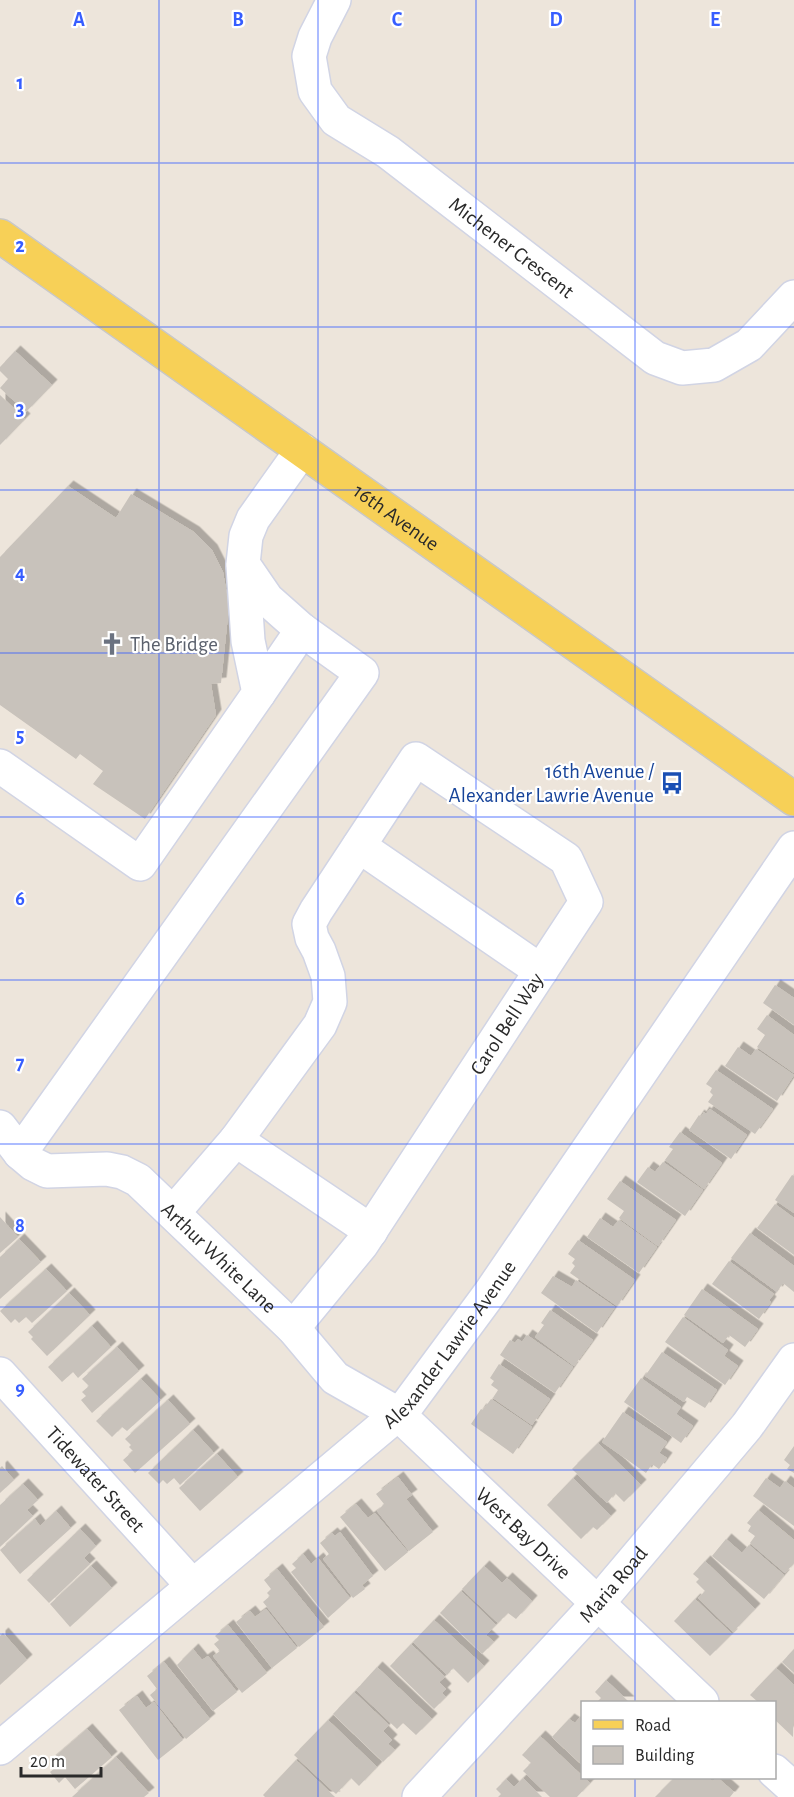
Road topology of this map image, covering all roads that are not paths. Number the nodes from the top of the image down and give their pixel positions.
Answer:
1 (334, 0) edge
2 (0, 236) edge
3 (794, 297) edge
4 (302, 450) junction
5 (243, 564) junction
6 (302, 630) junction
7 (259, 693) junction
8 (0, 766) edge
9 (794, 799) edge
10 (359, 846) junction
11 (794, 848) edge
12 (542, 971) junction
13 (0, 1127) edge
14 (236, 1140) junction
15 (20, 1153) junction
16 (173, 1213) junction
17 (371, 1231) junction
18 (293, 1328) junction
19 (794, 1360) edge
20 (0, 1374) edge
21 (398, 1414) junction
22 (192, 1585) junction
23 (597, 1604) junction
24 (701, 1701) edge
25 (0, 1748) edge
26 (776, 1773) edge
27 (794, 1789) edge
28 (419, 1797) edge

1 - 3 street, Michener Crescent
2 - 4 main road, 16th Avenue
4 - 5 street
4 - 9 main road, 16th Avenue
5 - 6 street
5 - 7 street
6 - 7 street
6 - 15 street
7 - 8 street
10 - 12 street
10 - 12 street, Carol Bell Way
10 - 14 street
11 - 21 street, Alexander Lawrie Avenue
12 - 17 street, Carol Bell Way
13 - 15 street, Arthur White Lane
14 - 16 street
14 - 17 street
15 - 16 street, Arthur White Lane
16 - 18 street, Arthur White Lane
17 - 18 street, Carol Bell Way
18 - 21 street, Arthur White Lane
19 - 23 street, Maria Road
20 - 22 street, Tidewater Street
21 - 22 street, Alexander Lawrie Avenue
21 - 23 street, West Bay Drive
22 - 25 street, Alexander Lawrie Avenue
23 - 24 street, West Bay Drive
23 - 28 street, Maria Road
26 - 27 street

